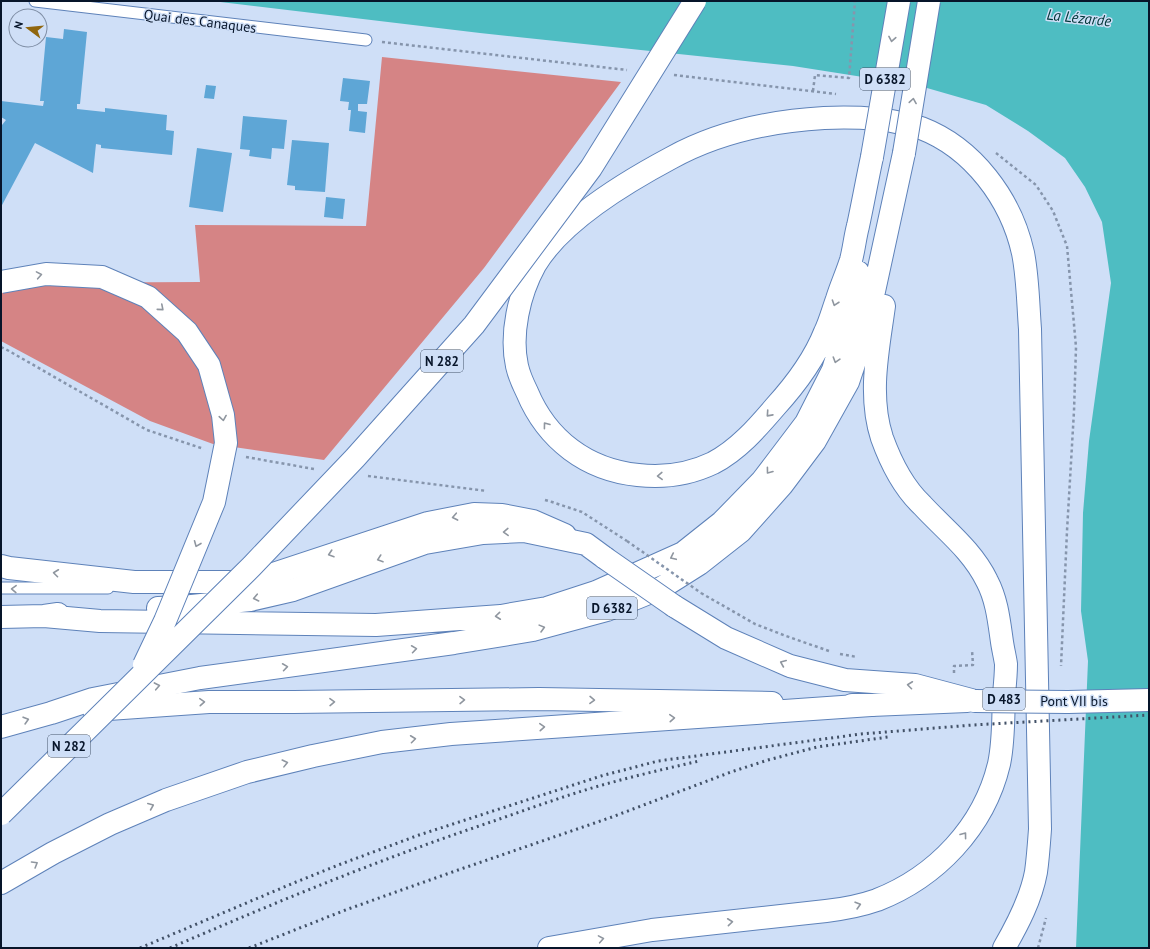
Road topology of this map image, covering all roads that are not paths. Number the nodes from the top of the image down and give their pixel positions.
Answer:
1 (35, 1) edge
2 (695, 1) edge
3 (899, 1) edge
4 (929, 1) edge
5 (366, 40) dead end
6 (904, 153) junction
7 (872, 157) junction
8 (1, 282) edge
9 (586, 544) junction
10 (1, 566) edge
11 (249, 582) junction
12 (1, 588) edge
13 (44, 616) junction
14 (1, 617) edge
15 (137, 678) junction
16 (1149, 700) edge
17 (975, 701) junction
18 (872, 705) junction
19 (51, 713) junction
20 (1, 727) edge
21 (1, 814) edge
22 (1, 883) edge
23 (549, 948) edge
24 (1004, 948) edge

1 - 5 lane, Quai des Canaques
2 - 15 main road, N 282, bridge
3 -> 7 main road, D 6382, bridge
6 -> 4 main road, D 6382, bridge
19 -> 6 main road, D 6382
23 -> 6 main road, D 483
7 -> 13 main road, D 6382
7 -> 24 main road
8 -> 15 main road, bridge
9 -> 11 main road
9 -> 13 main road
17 -> 9 main road, bridge
11 -> 10 main road
11 -> 12 lane
13 - 14 main road, D 6382
15 - 21 main road, N 282, bridge
16 - 17 main road, Pont VII bis, bridge
17 - 18 main road
19 -> 18 main road
22 -> 18 main road
20 -> 19 main road, D 6382

